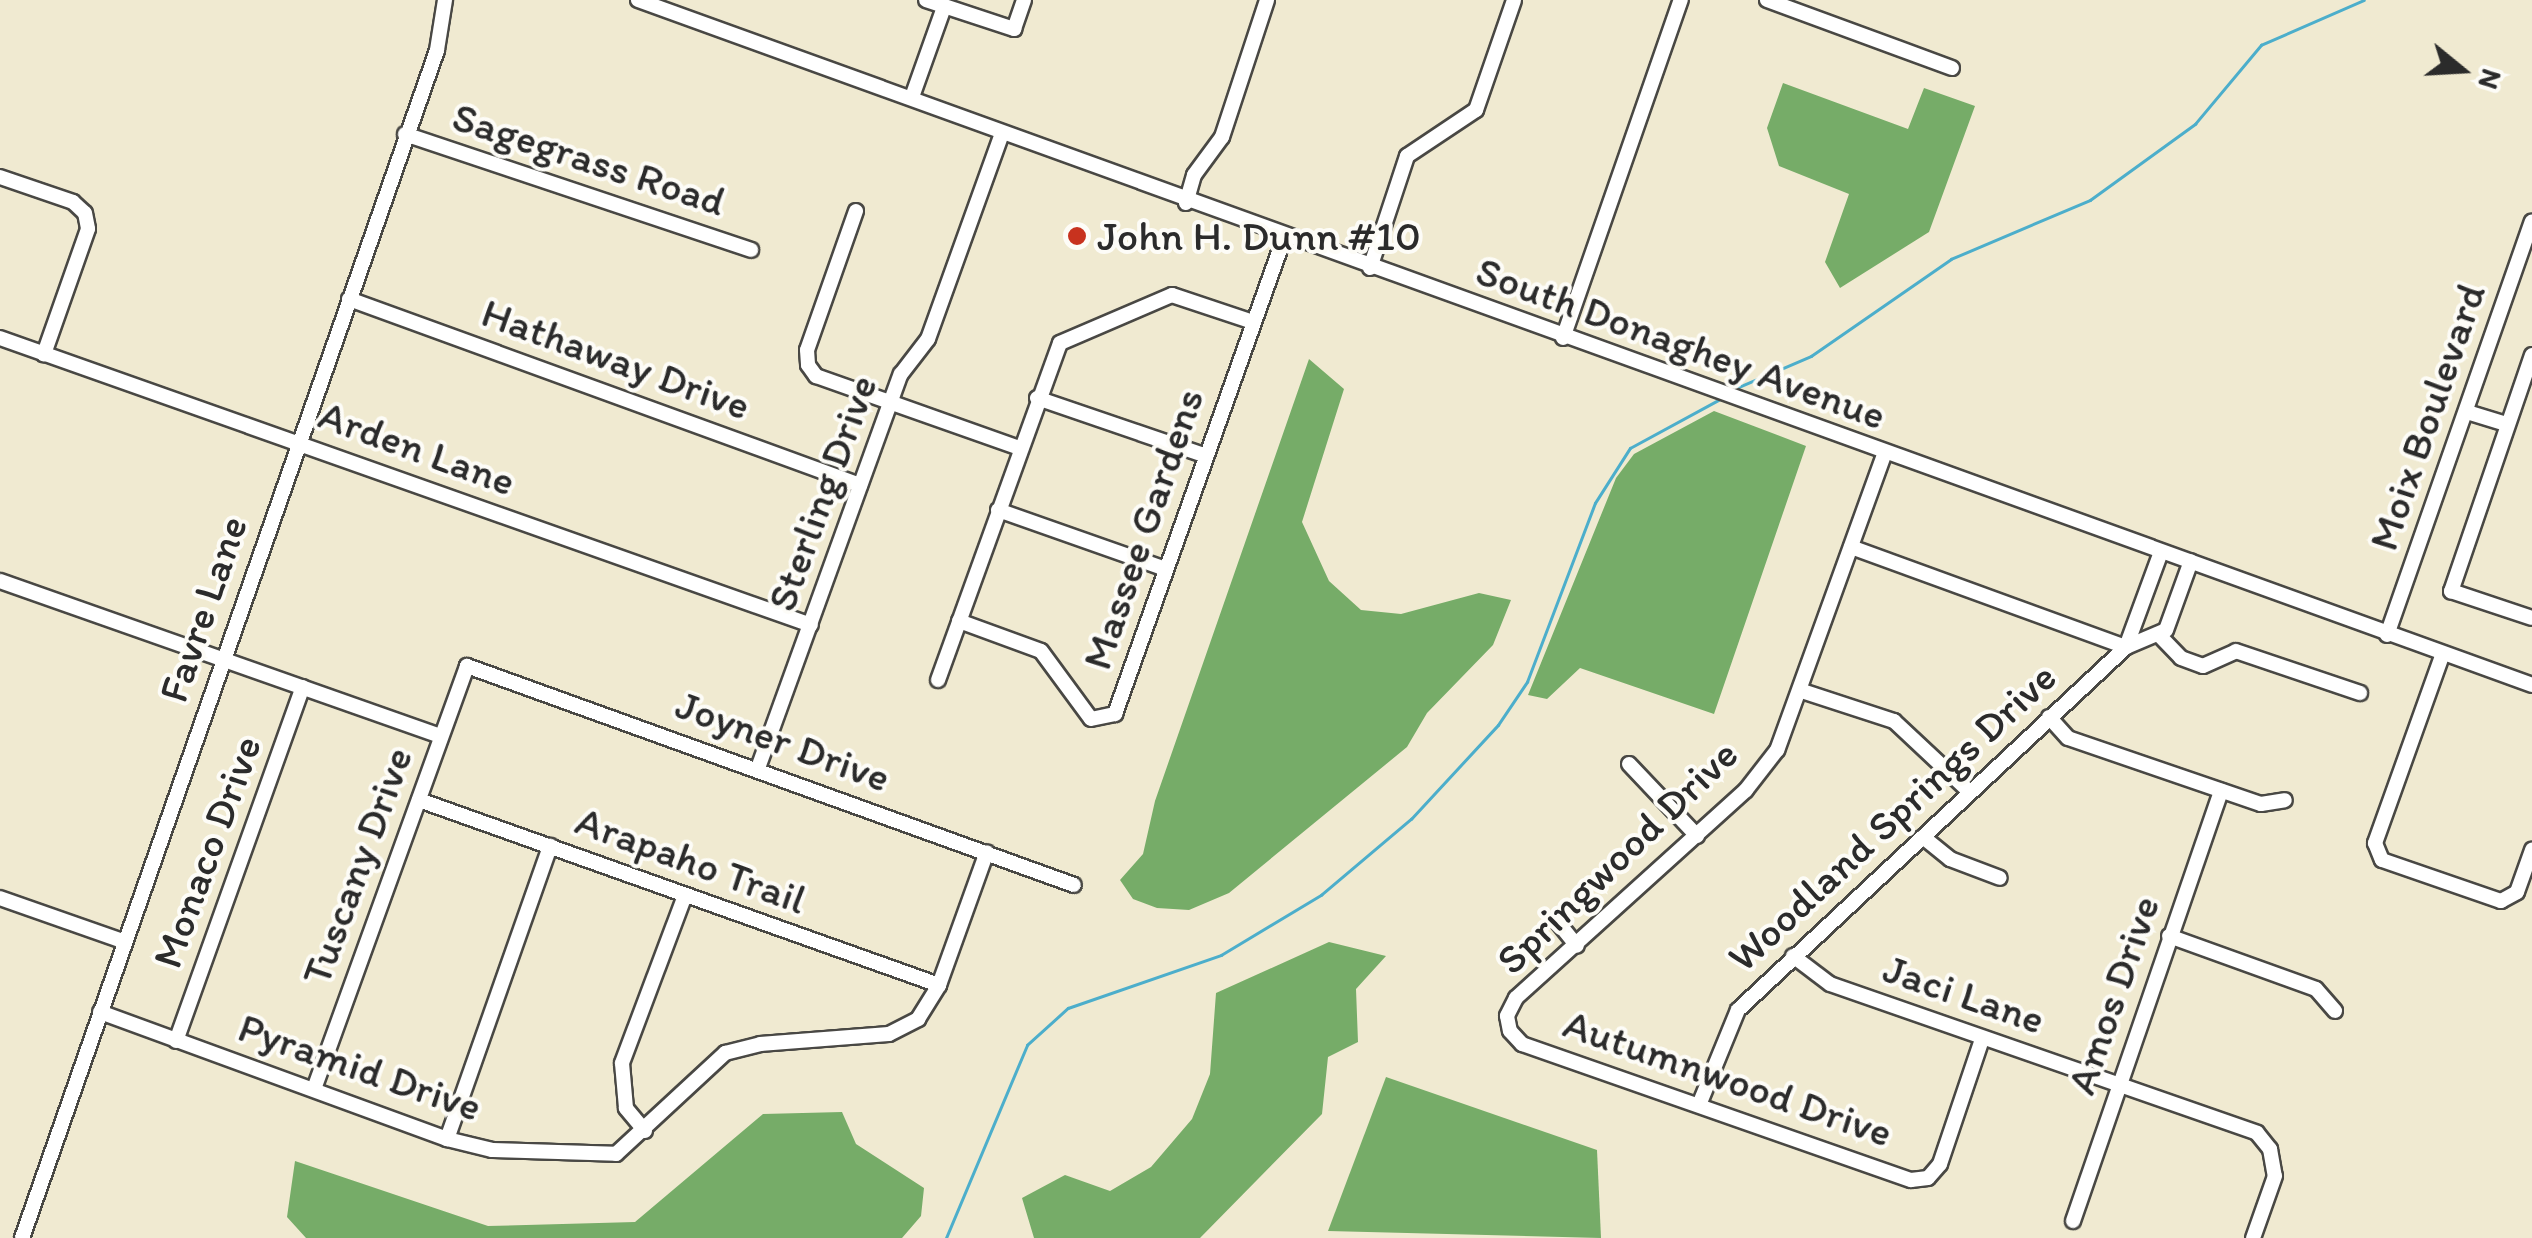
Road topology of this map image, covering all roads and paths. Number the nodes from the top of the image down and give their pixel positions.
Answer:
1 (444, 0) edge
2 (638, 0) edge
3 (926, 0) edge
4 (1024, 0) edge
5 (1267, 0) edge
6 (1514, 0) edge
7 (1681, 0) edge
8 (1767, 0) edge
9 (944, 7) junction
10 (1952, 68) dead end
11 (912, 97) junction
12 (405, 134) junction
13 (1002, 134) junction
14 (0, 176) edge
15 (1186, 203) junction
16 (856, 212) dead end
17 (2532, 222) edge
18 (1284, 238) junction
19 (751, 250) dead end
20 (1370, 268) junction
21 (348, 299) junction
22 (1253, 322) junction
23 (0, 338) edge
24 (1563, 338) junction
25 (44, 354) junction
26 (2532, 354) edge
27 (2525, 394) edge
28 (1037, 398) junction
29 (890, 403) junction
30 (2467, 412) junction
31 (2506, 424) junction
32 (297, 442) junction
33 (1019, 448) junction
34 (1884, 455) junction
35 (1206, 456) junction
36 (860, 485) junction
37 (998, 510) junction
38 (1851, 547) junction
39 (2161, 552) junction
40 (2191, 561) junction
41 (1166, 569) junction
42 (0, 581) edge
43 (2532, 618) edge
44 (959, 621) junction
45 (810, 625) junction
46 (2158, 634) junction
47 (2387, 635) junction
48 (2126, 647) junction
49 (2442, 656) junction
50 (224, 662) junction
51 (467, 666) joint
52 (938, 680) dead end
53 (2532, 685) edge
54 (302, 687) junction
55 (1802, 691) junction
56 (2360, 693) dead end
57 (2049, 718) junction
58 (440, 736) junction
59 (1629, 764) dead end
60 (758, 768) junction
61 (2221, 791) junction
62 (1970, 792) junction
63 (419, 800) junction
64 (2284, 800) dead end
65 (1698, 836) junction
66 (1922, 836) junction
67 (550, 846) junction
68 (2532, 850) edge
69 (986, 852) junction
70 (2000, 878) dead end
71 (1074, 885) dead end
72 (684, 895) junction
73 (0, 898) edge
74 (1556, 920) dead end
75 (2170, 936) junction
76 (123, 942) junction
77 (1577, 946) junction
78 (1793, 956) junction
79 (938, 986) junction
80 (2334, 1010) dead end
81 (100, 1012) junction
82 (1510, 1030) joint
83 (1982, 1039) junction
84 (176, 1041) junction
85 (2119, 1085) junction
86 (314, 1089) junction
87 (1699, 1105) junction
88 (645, 1131) junction
89 (447, 1139) junction
90 (2073, 1221) dead end
91 (22, 1238) edge
92 (2253, 1238) edge

1 - 12 street, Favre Lane
2 - 11 street, South Donaghey Avenue
3 - 9 street
4 - 9 street
5 - 15 street
6 - 20 street
7 - 24 street
8 - 10 street
9 - 11 street
11 - 13 street, South Donaghey Avenue
12 - 19 street, Sagegrass Road
12 - 21 street, Favre Lane
13 - 15 street, South Donaghey Avenue
13 - 29 street, Sterling Drive
14 - 25 street
15 - 18 street, South Donaghey Avenue
16 - 29 street
17 - 30 street, Moix Boulevard
18 - 20 street, South Donaghey Avenue
18 - 22 street, Massee Gardens
20 - 24 street, South Donaghey Avenue
21 - 32 street, Favre Lane
21 - 36 street, Hathaway Drive
22 - 28 street
22 - 35 street, Massee Gardens
23 - 25 street, Arden Lane
24 - 34 street, South Donaghey Avenue
25 - 32 street, Arden Lane
26 - 27 street
27 - 31 street
28 - 33 street
28 - 35 street
29 - 33 street
29 - 36 street, Sterling Drive
30 - 31 street
30 - 47 street, Moix Boulevard
31 - 43 street
32 - 45 street, Arden Lane
32 - 50 street, Favre Lane
33 - 37 street
34 - 38 street, Springwood Drive
34 - 39 street, South Donaghey Avenue
35 - 41 street, Massee Gardens
36 - 45 street, Sterling Drive
37 - 41 street
37 - 44 street
38 - 48 street
38 - 55 street, Springwood Drive
39 - 40 street, South Donaghey Avenue
39 - 48 street, Woodland Springs Drive
40 - 46 street
40 - 47 street, South Donaghey Avenue
41 - 44 street, Massee Gardens
42 - 50 street
44 - 52 street
45 - 60 street, Sterling Drive
46 - 48 street, Woodland Springs Drive
46 - 56 street
47 - 49 street, South Donaghey Avenue
48 - 57 street, Woodland Springs Drive
49 - 53 street, South Donaghey Avenue
49 - 68 street
50 - 54 street
50 - 76 street, Favre Lane
51 - 58 street, Tuscany Drive
51 - 60 street, Joyner Drive
54 - 58 street
54 - 84 street, Monaco Drive
55 - 62 street
55 - 65 street, Springwood Drive
57 - 61 street
57 - 62 street, Woodland Springs Drive
58 - 63 street, Tuscany Drive
59 - 65 street
60 - 69 street, Joyner Drive
61 - 64 street
61 - 75 street, Amos Drive
62 - 66 street, Woodland Springs Drive
63 - 67 street, Arapaho Trail
63 - 86 street, Tuscany Drive
65 - 77 street, Springwood Drive
66 - 70 street
66 - 78 street, Woodland Springs Drive
67 - 72 street, Arapaho Trail
67 - 89 street
69 - 71 street, Joyner Drive
69 - 79 street, Pyramid Drive
72 - 79 street, Arapaho Trail
72 - 88 street
73 - 76 street
74 - 77 street
75 - 80 street
75 - 85 street, Amos Drive
76 - 81 street, Favre Lane
77 - 82 street, Springwood Drive
78 - 83 street, Jaci Lane
78 - 87 street, Woodland Springs Drive
79 - 88 street, Pyramid Drive
81 - 84 street, Pyramid Drive
81 - 91 street, Favre Lane
82 - 87 street, Autumnwood Drive
83 - 85 street, Jaci Lane
83 - 87 street, Autumnwood Drive
84 - 86 street, Pyramid Drive
85 - 90 street, Amos Drive
85 - 92 street, Jaci Lane
86 - 89 street, Pyramid Drive
88 - 89 street, Pyramid Drive

